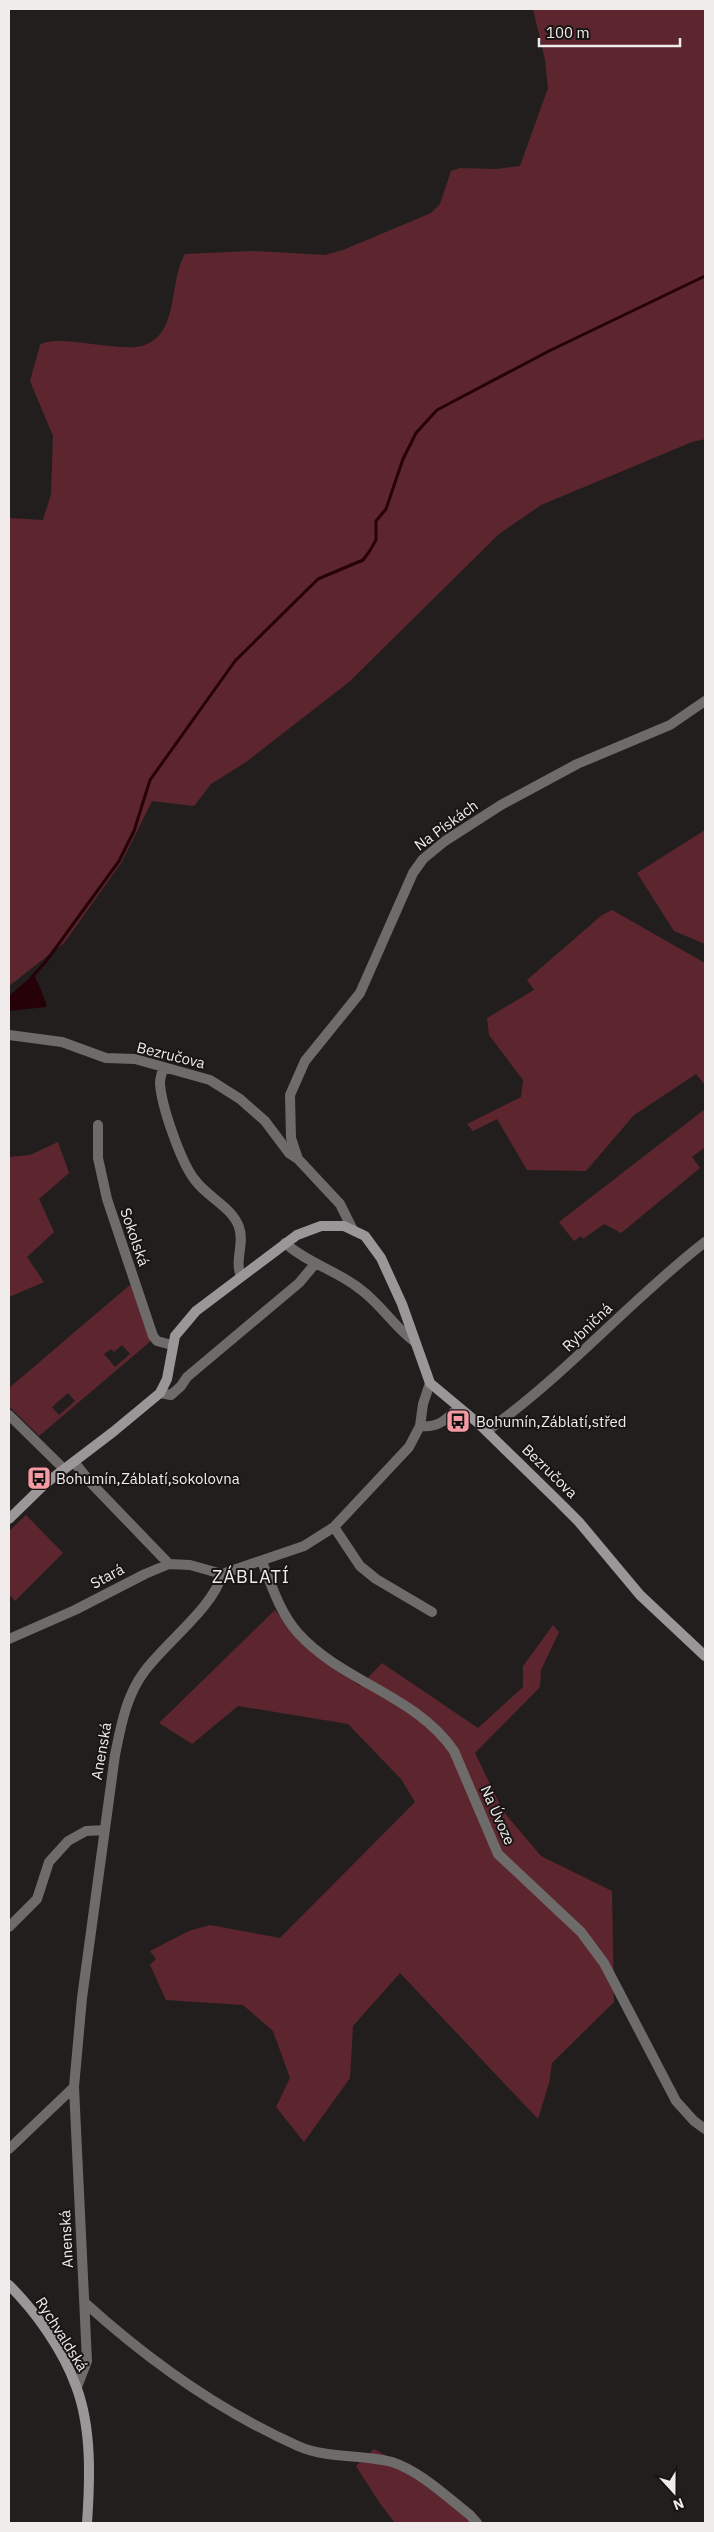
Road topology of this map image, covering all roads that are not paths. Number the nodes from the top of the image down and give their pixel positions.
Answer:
1 (705, 700) edge
2 (9, 1035) edge
3 (163, 1068) junction
4 (98, 1125) dead end
5 (298, 1159) junction
6 (352, 1228) junction
7 (285, 1242) junction
8 (705, 1242) edge
9 (315, 1264) junction
10 (241, 1276) junction
11 (415, 1342) junction
12 (172, 1344) junction
13 (430, 1383) junction
14 (160, 1394) junction
15 (458, 1408) junction
16 (9, 1415) edge
17 (420, 1426) junction
18 (487, 1431) junction
19 (74, 1462) junction
20 (64, 1469) junction
21 (9, 1519) edge
22 (334, 1527) junction
23 (262, 1562) junction
24 (169, 1564) junction
25 (222, 1574) junction
26 (432, 1612) dead end
27 (9, 1639) edge
28 (705, 1656) edge
29 (105, 1830) junction
30 (9, 1927) edge
31 (74, 2087) junction
32 (705, 2129) edge
33 (9, 2149) edge
34 (9, 2285) edge
35 (84, 2302) junction
36 (77, 2387) junction
37 (87, 2523) edge
38 (477, 2523) edge

1 - 5 street, Na Pískách
2 - 3 street, Bezručova
3 - 5 street, Bezručova
3 - 10 street
4 - 12 street, Sokolská
5 - 6 street, Bezručova
6 - 7 main road
6 - 11 main road, Bezručova
7 - 9 street
7 - 10 main road
8 - 18 street, Rybničná
9 - 11 street
9 - 14 street
10 - 12 main road
11 - 13 main road, Bezručova
12 - 14 main road
13 - 15 main road, Bezručova
13 - 17 street
14 - 19 main road
15 - 17 street
15 - 18 main road, Bezručova
16 - 20 street
17 - 22 street
18 - 28 main road, Bezručova
19 - 20 main road
19 - 24 street
20 - 21 main road
22 - 23 street
22 - 26 street
23 - 25 street
23 - 32 street, Na Úvoze
24 - 25 street, Stará
24 - 27 street, Stará
25 - 29 street, Anenská
29 - 30 street
29 - 31 street, Anenská
31 - 33 street
31 - 35 street, Anenská
34 - 36 main road, Rychvaldská
35 - 36 street, Anenská
35 - 38 street
36 - 37 main road, Rychvaldská

